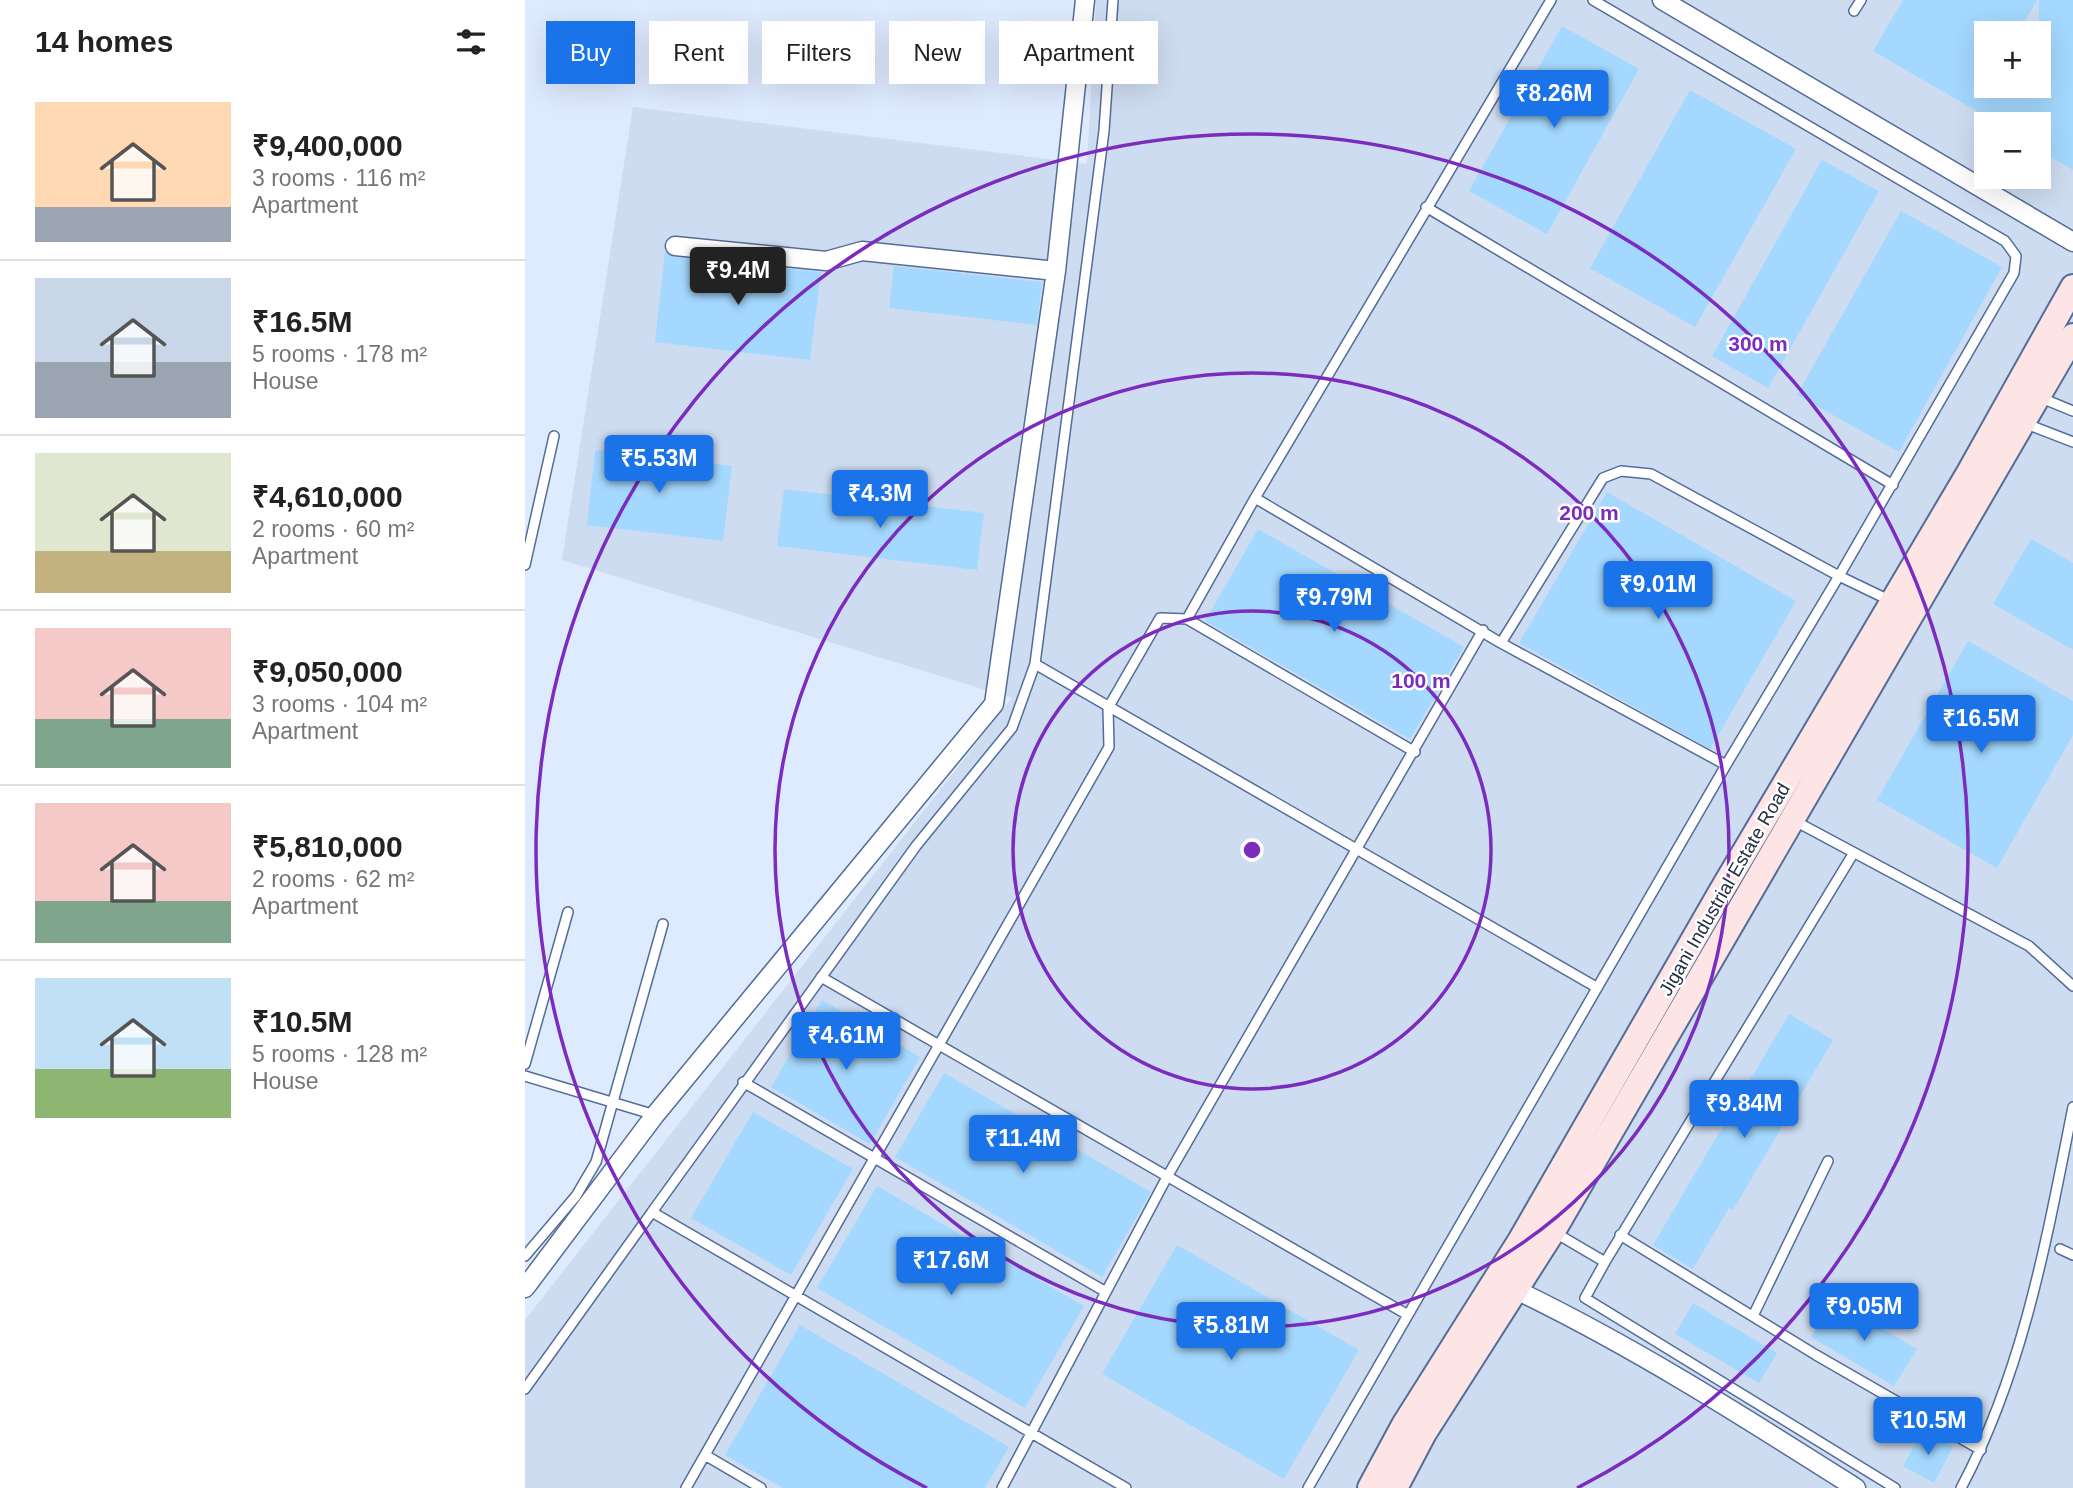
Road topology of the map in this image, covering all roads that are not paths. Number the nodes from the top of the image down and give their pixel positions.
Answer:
1 (1085, 0) edge
2 (1113, 0) edge
3 (1551, 0) edge
4 (1593, 0) edge
5 (1662, 0) edge
6 (1861, 0) edge
7 (1854, 11) dead end
8 (1426, 207) junction
9 (2073, 242) edge
10 (675, 246) dead end
11 (1056, 271) junction
12 (2073, 287) edge
13 (2073, 336) edge
14 (2038, 397) junction
15 (2073, 411) edge
16 (2022, 423) junction
17 (554, 436) dead end
18 (2073, 442) edge
19 (1892, 485) junction
20 (1255, 498) junction
21 (525, 565) edge
22 (1839, 576) junction
23 (1892, 601) junction
24 (1187, 619) junction
25 (1483, 631) junction
26 (1501, 643) junction
27 (1035, 664) junction
28 (1108, 708) junction
29 (1415, 752) junction
30 (1726, 765) junction
31 (1790, 819) junction
32 (1359, 849) junction
33 (1853, 854) junction
34 (568, 912) dead end
35 (663, 924) dead end
36 (821, 977) junction
37 (2073, 986) edge
38 (1596, 987) junction
39 (939, 1046) junction
40 (525, 1064) edge
41 (525, 1076) edge
42 (743, 1082) junction
43 (614, 1102) junction
44 (2073, 1107) edge
45 (655, 1115) junction
46 (875, 1156) junction
47 (1828, 1161) dead end
48 (1167, 1177) junction
49 (652, 1212) junction
50 (1553, 1231) junction
51 (1621, 1235) junction
52 (2060, 1249) dead end
53 (2073, 1255) edge
54 (525, 1256) edge
55 (1605, 1262) junction
56 (525, 1288) edge
57 (1514, 1289) junction
58 (1106, 1292) junction
59 (795, 1293) junction
60 (1408, 1315) junction
61 (1753, 1316) junction
62 (525, 1389) edge
63 (1031, 1432) junction
64 (1981, 1450) junction
65 (705, 1455) junction
66 (686, 1488) edge
67 (761, 1488) edge
68 (1002, 1488) edge
69 (1126, 1488) edge
70 (1308, 1488) edge
71 (1370, 1488) edge
72 (1395, 1488) edge
73 (1856, 1488) edge
74 (1895, 1488) edge
75 (1961, 1488) edge

1 - 11 street
2 - 27 lane
3 - 8 lane
4 - 19 lane
5 - 9 street
6 - 7 lane
8 - 19 lane
8 - 20 lane
10 - 11 street
11 - 45 street
12 - 23 main road, Jigani Industrial Estate Road
13 - 14 main road, Jigani Industrial Estate Road
14 - 15 lane
14 - 16 main road, Jigani Industrial Estate Road
16 - 18 lane
16 - 31 main road, Jigani Industrial Estate Road
17 - 21 lane
19 - 22 lane
20 - 24 lane
20 - 25 lane
22 - 23 lane
22 - 26 lane
22 - 30 lane
23 - 71 main road, Jigani Industrial Estate Road
24 - 28 lane
24 - 29 lane
25 - 26 lane
25 - 29 lane
26 - 30 lane
27 - 28 lane
27 - 36 lane
28 - 32 lane
28 - 39 lane
29 - 32 lane
30 - 38 lane
31 - 33 lane
31 - 50 main road, Jigani Industrial Estate Road
32 - 38 lane
32 - 48 lane
33 - 37 lane
33 - 51 lane
34 - 40 lane
35 - 43 lane
36 - 39 lane
36 - 42 lane
38 - 60 lane
39 - 46 lane
39 - 48 lane
41 - 43 lane
42 - 46 lane
42 - 49 lane
43 - 45 lane
43 - 54 lane
44 - 64 lane
45 - 56 street
46 - 58 lane
46 - 59 lane
47 - 61 lane
48 - 58 lane
48 - 60 lane
49 - 59 lane
49 - 62 lane
50 - 55 lane
50 - 57 main road, Jigani Industrial Estate Road
51 - 55 lane
51 - 61 lane
52 - 53 lane
55 - 74 lane
57 - 72 main road, Jigani Industrial Estate Road
57 - 73 street
58 - 63 lane
59 - 63 lane
59 - 65 lane
60 - 70 lane
61 - 64 lane
63 - 68 lane
63 - 69 lane
64 - 75 lane
65 - 66 lane
65 - 67 lane

